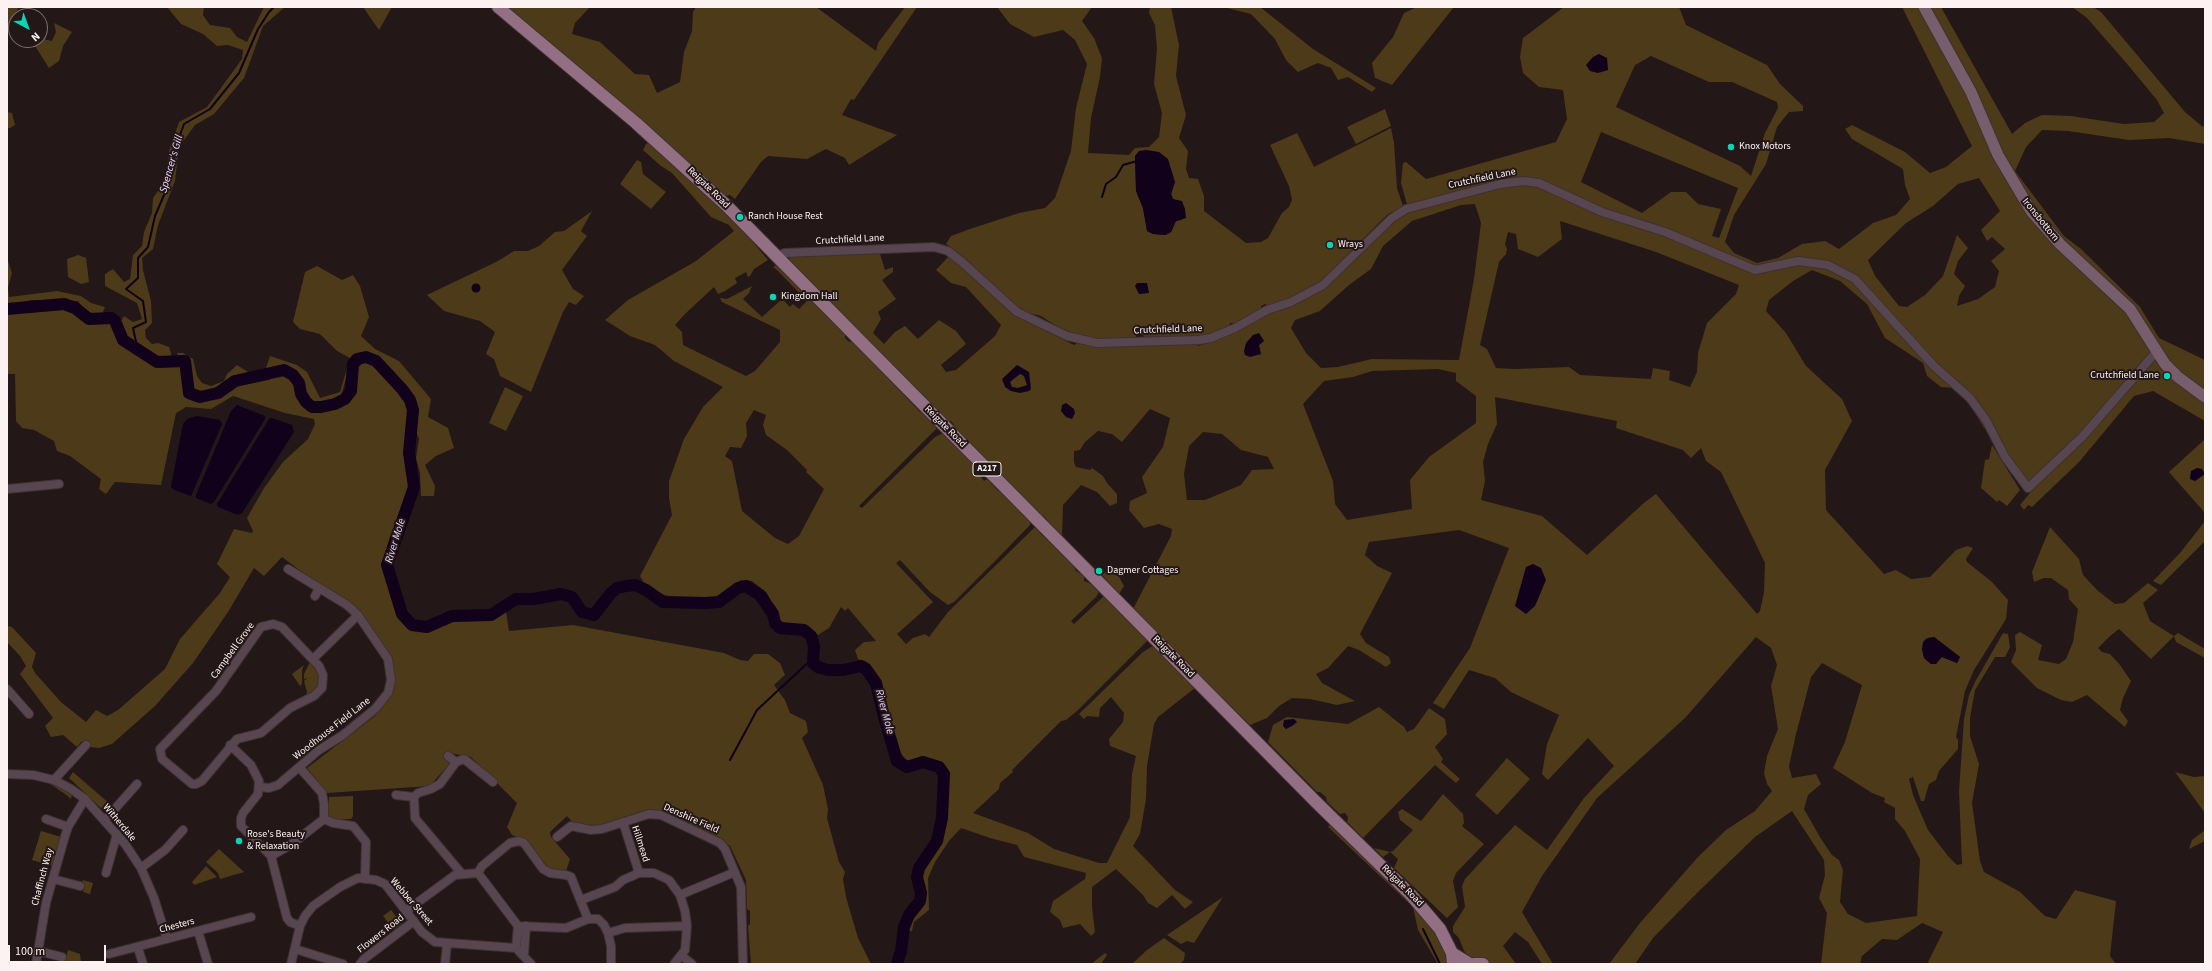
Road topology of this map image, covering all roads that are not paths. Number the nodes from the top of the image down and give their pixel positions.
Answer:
1 (498, 7) edge
2 (1924, 7) edge
3 (777, 257) junction
4 (2158, 351) junction
5 (2205, 397) edge
6 (59, 484) dead end
7 (7, 489) edge
8 (288, 569) dead end
9 (319, 588) junction
10 (315, 596) dead end
11 (358, 615) junction
12 (313, 659) junction
13 (7, 690) edge
14 (29, 714) dead end
15 (86, 744) dead end
16 (230, 744) junction
17 (448, 756) dead end
18 (456, 762) junction
19 (299, 767) junction
20 (7, 774) edge
21 (54, 780) junction
22 (493, 782) dead end
23 (137, 784) dead end
24 (260, 787) junction
25 (396, 794) dead end
26 (414, 797) junction
27 (85, 799) junction
28 (46, 819) dead end
29 (324, 819) junction
30 (105, 820) junction
31 (623, 822) junction
32 (68, 826) junction
33 (183, 830) dead end
34 (117, 834) junction
35 (557, 837) dead end
36 (271, 856) junction
37 (141, 868) junction
38 (735, 872) junction
39 (106, 873) dead end
40 (478, 873) junction
41 (639, 873) junction
42 (462, 874) junction
43 (53, 879) junction
44 (365, 879) junction
45 (80, 886) dead end
46 (680, 895) junction
47 (581, 900) junction
48 (406, 911) junction
49 (251, 916) dead end
50 (588, 918) junction
51 (414, 921) junction
52 (300, 926) junction
53 (522, 926) junction
54 (687, 926) junction
55 (198, 931) junction
56 (608, 933) junction
57 (167, 939) junction
58 (447, 944) junction
59 (138, 948) junction
60 (516, 948) junction
61 (295, 949) junction
62 (38, 951) junction
63 (109, 954) dead end
64 (524, 954) junction
65 (682, 956) junction
66 (62, 957) dead end
67 (1452, 959) edge
68 (36, 964) edge
69 (143, 964) edge
70 (208, 964) edge
71 (291, 964) edge
72 (343, 964) edge
73 (360, 964) edge
74 (445, 964) edge
75 (531, 964) edge
76 (611, 964) edge
77 (674, 964) edge
78 (692, 964) edge
79 (743, 964) edge
80 (1470, 964) edge
81 (1474, 964) edge
82 (1483, 964) edge

1 - 3 main road, Reigate Road / A217
2 - 4 street, Ironsbottom
3 - 4 street, Crutchfield Lane
3 - 67 main road, Reigate Road / A217
4 - 5 street, Ironsbottom
6 - 7 street
8 - 9 street, Woodhouse Field Lane
9 - 10 street
9 - 11 street, Woodhouse Field Lane
11 - 12 street
11 - 19 street, Woodhouse Field Lane
12 - 16 street, Campbell Grove
12 - 16 street, Campbell Grove
13 - 14 street
15 - 21 street
16 - 24 street
17 - 18 street
18 - 22 street
18 - 26 street
19 - 24 street, Woodhouse Field Lane
19 - 29 street
20 - 21 street, Witherdale
21 - 27 street, Witherdale
23 - 30 street
24 - 36 street
25 - 26 street
26 - 42 street
27 - 30 street, Witherdale
27 - 32 street, Chaffinch Way
28 - 32 street
29 - 36 street
29 - 44 street
30 - 34 street, Witherdale
31 - 35 street, Denshire Field
31 - 38 street, Denshire Field
31 - 41 street, Hillmead
32 - 43 street, Chaffinch Way
33 - 37 street
34 - 37 street, Witherdale
34 - 39 street
36 - 52 street
37 - 57 street, Witherdale
38 - 46 street
38 - 79 street, Denshire Field
40 - 42 street
40 - 47 street
40 - 53 street
41 - 46 street
41 - 47 street
42 - 48 street
43 - 45 street
43 - 62 street, Chaffinch Way
44 - 48 street, Webber Street
44 - 52 street, Webber Street
46 - 54 street
47 - 50 street
48 - 51 street, Webber Street
49 - 55 street, Chesters
50 - 53 street
50 - 56 street
51 - 58 street, Webber Street
51 - 73 street, Flowers Road
52 - 61 street, Webber Street
53 - 60 street
53 - 64 street
54 - 56 street
54 - 65 street
55 - 57 street, Chesters
55 - 70 street
56 - 76 street
57 - 59 street, Chesters
58 - 60 street, Webber Street
58 - 74 street
59 - 63 street, Chesters
59 - 69 street
60 - 64 street
61 - 71 street, Webber Street
61 - 72 street
62 - 66 street
62 - 68 street, Chaffinch Way
64 - 75 street
65 - 77 street
65 - 78 street
67 - 80 main road, Reigate Road / A217
81 - 82 main road

